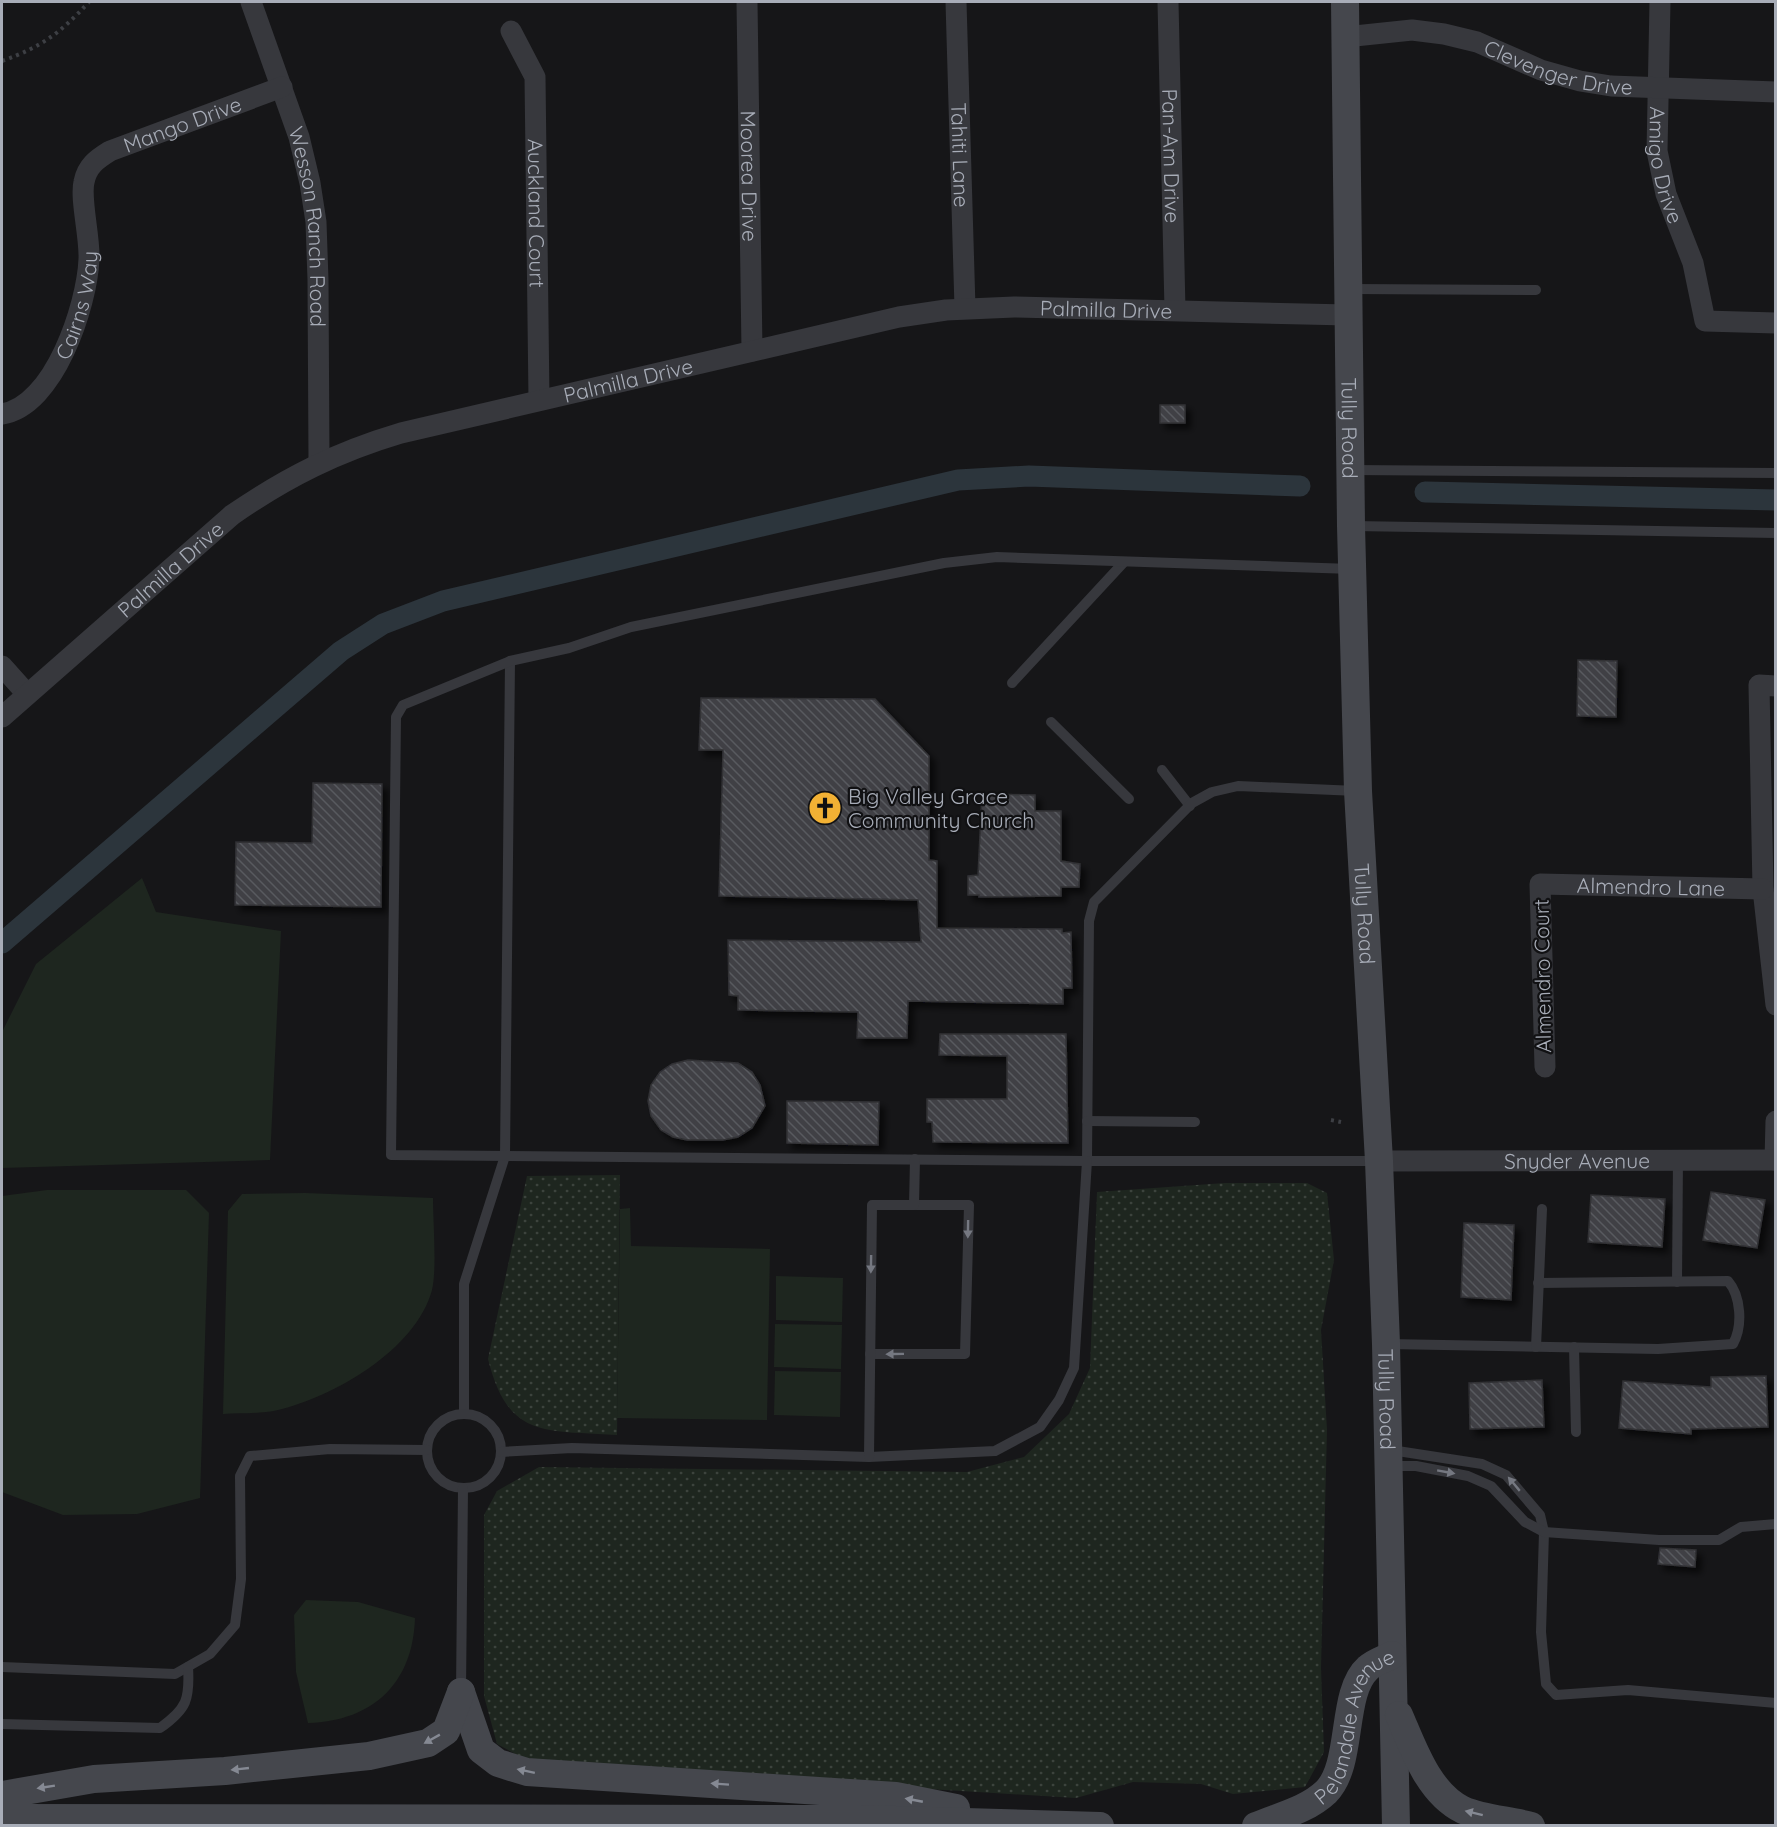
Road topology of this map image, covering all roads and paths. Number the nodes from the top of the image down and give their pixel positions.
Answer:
1 (89, 2) edge
2 (250, 2) edge
3 (747, 2) edge
4 (956, 2) edge
5 (1168, 2) edge
6 (1345, 2) edge
7 (1660, 2) edge
8 (512, 31) dead end
9 (1346, 37) junction
10 (2, 61) edge
11 (282, 87) junction
12 (1658, 88) junction
13 (1776, 92) edge
14 (88, 169) joint
15 (1536, 290) dead end
16 (1348, 302) junction
17 (965, 308) junction
18 (1175, 310) junction
19 (1776, 323) edge
20 (752, 351) junction
21 (539, 400) junction
22 (2, 414) edge
23 (319, 462) junction
24 (1350, 470) junction
25 (1776, 473) edge
26 (1351, 526) junction
27 (1776, 533) edge
28 (1124, 562) junction
29 (1352, 569) junction
30 (510, 661) junction
31 (2, 666) edge
32 (1012, 683) dead end
33 (1767, 686) edge
34 (27, 694) junction
35 (2, 717) edge
36 (1051, 722) dead end
37 (1162, 770) dead end
38 (1358, 791) junction
39 (1129, 799) dead end
40 (1190, 806) junction
41 (1540, 884) joint
42 (1763, 889) junction
43 (1776, 1005) edge
44 (1545, 1067) dead end
45 (1331, 1120) dead end
46 (1087, 1121) junction
47 (1776, 1121) edge
48 (1195, 1122) dead end
49 (1341, 1122) dead end
50 (505, 1156) junction
51 (915, 1159) junction
52 (1678, 1159) junction
53 (1775, 1160) edge
54 (1087, 1161) junction
55 (1378, 1161) junction
56 (914, 1205) junction
57 (1542, 1209) dead end
58 (1677, 1282) junction
59 (1538, 1283) junction
60 (1386, 1344) junction
61 (1536, 1347) junction
62 (1574, 1347) junction
63 (870, 1354) junction
64 (464, 1414) junction
65 (1576, 1432) dead end
66 (427, 1450) junction
67 (501, 1452) junction
68 (869, 1457) junction
69 (1388, 1458) junction
70 (463, 1488) junction
71 (1776, 1524) edge
72 (1544, 1532) junction
73 (1392, 1655) junction
74 (188, 1666) junction
75 (2, 1667) edge
76 (461, 1692) junction
77 (1776, 1703) edge
78 (2, 1724) edge
79 (2, 1795) edge
80 (2, 1818) edge
81 (1034, 1823) junction
82 (1100, 1826) edge
83 (1256, 1826) edge
84 (1396, 1826) edge
85 (1531, 1826) edge

1 - 10 path
2 - 11 street, Wesson Ranch Road
3 - 20 street, Moorea Drive
4 - 17 street, Tahiti Lane
5 - 18 street, Pan-Am Drive
6 - 9 main road, Tully Road
7 - 12 street, Amigo Drive
8 - 21 street, Auckland Court
9 - 12 street, Clevenger Drive
9 - 16 main road, Tully Road
11 - 14 street, Mango Drive
11 - 23 street, Wesson Ranch Road
12 - 13 street, Clevenger Drive
12 - 19 street, Amigo Drive
14 - 22 street, Cairns Way
15 - 16 lane
16 - 18 street, Palmilla Drive
16 - 24 main road, Tully Road
17 - 18 street, Palmilla Drive
17 - 20 street, Palmilla Drive
20 - 21 street, Palmilla Drive
21 - 23 street, Palmilla Drive
23 - 34 street, Palmilla Drive
24 - 25 lane
24 - 26 main road, Tully Road
26 - 27 lane
26 - 29 main road, Tully Road
28 - 29 lane
28 - 30 lane
28 - 32 lane
29 - 38 main road, Tully Road
30 - 50 lane
30 - 50 lane
31 - 34 street
33 - 42 street
34 - 35 street, Palmilla Drive
36 - 39 lane
37 - 40 lane
38 - 40 lane
38 - 55 main road, Tully Road
40 - 46 lane
41 - 42 street, Almendro Lane
41 - 44 street, Almendro Court
42 - 43 street
45 - 49 path
46 - 48 lane
46 - 54 lane
47 - 53 street
50 - 51 lane
50 - 64 lane
51 - 54 lane
51 - 56 lane
52 - 53 street, Snyder Avenue
52 - 55 street, Snyder Avenue
52 - 58 lane
54 - 55 lane
54 - 68 lane
55 - 60 main road, Tully Road
56 -> 63 lane
56 -> 63 lane
57 - 59 lane
58 - 59 lane
58 - 62 lane
59 - 61 lane
60 - 61 lane
60 - 69 main road, Tully Road
61 - 62 lane
62 - 65 lane
63 - 68 lane
64 - 66 lane
64 - 67 lane
66 - 70 lane
66 - 74 lane
67 - 68 lane
67 - 70 lane
69 -> 72 lane
72 -> 69 lane
69 - 73 main road, Tully Road
70 - 76 lane
71 - 72 lane
72 - 77 lane
73 - 83 main road, Pelandale Avenue
73 - 84 main road, Tully Road
85 -> 73 main road, Pelandale Avenue
74 - 75 lane
74 - 78 lane
76 -> 79 main road
81 -> 76 main road
80 - 81 main road
81 - 82 main road

